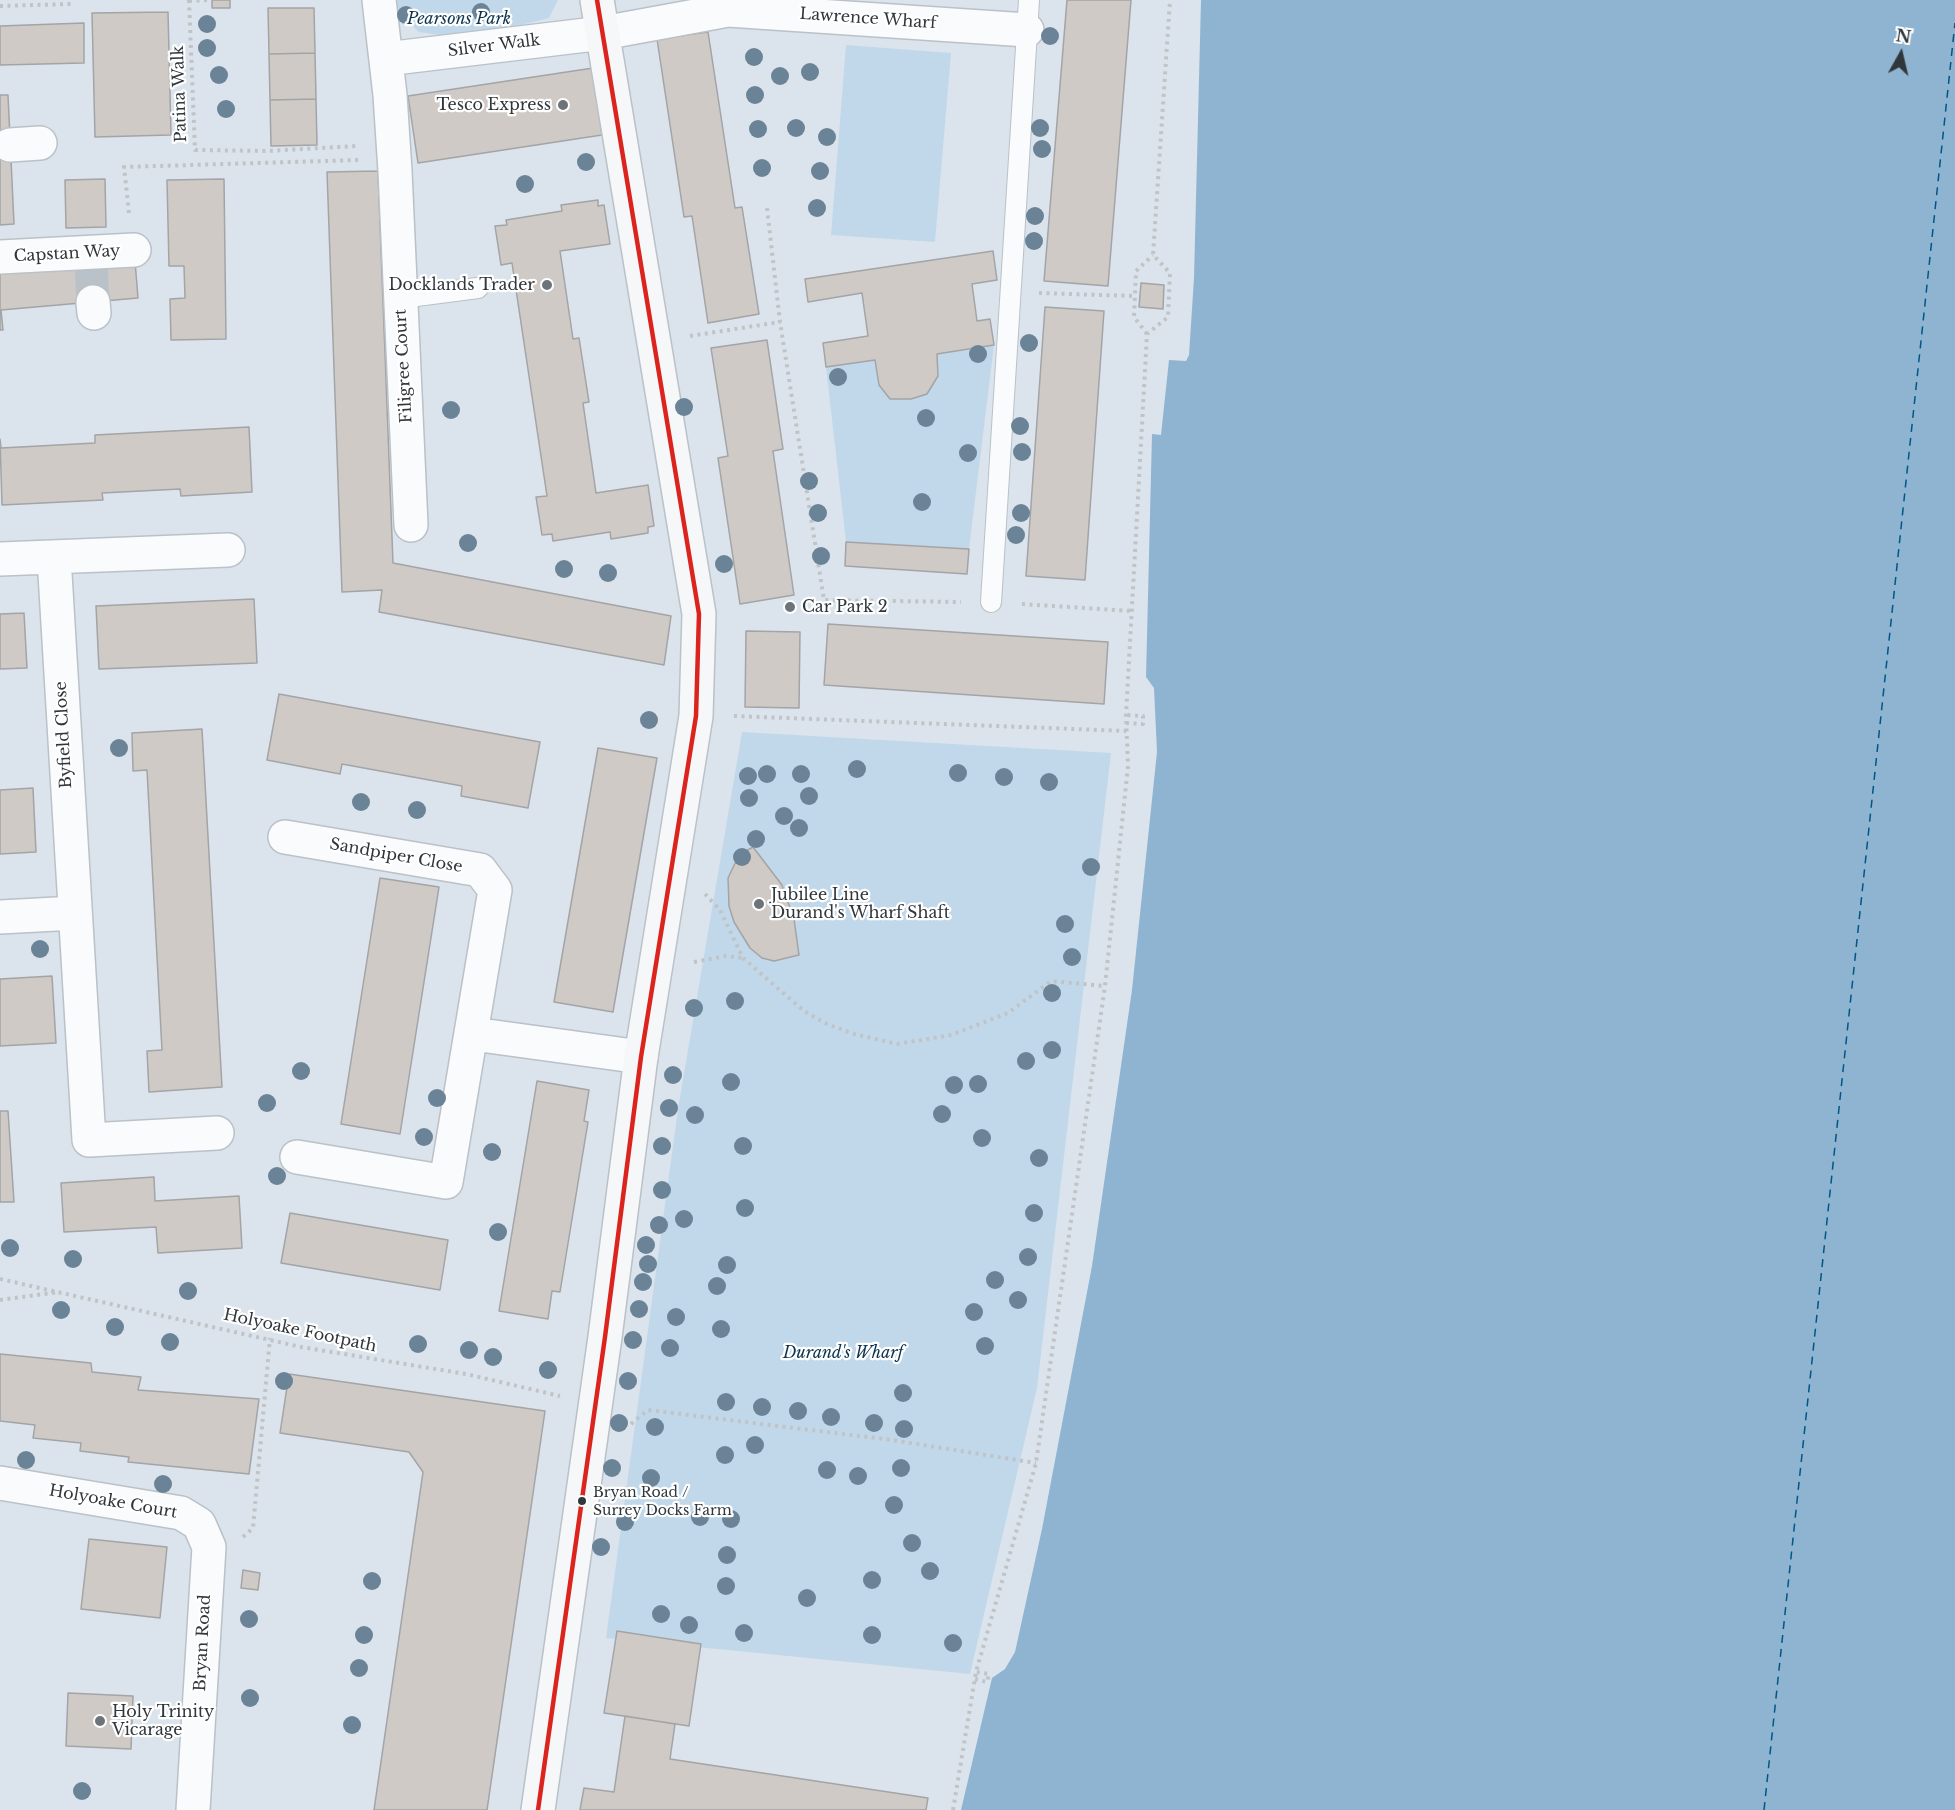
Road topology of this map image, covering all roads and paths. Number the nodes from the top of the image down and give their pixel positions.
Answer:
1 (208, 0) edge
2 (379, 0) edge
3 (597, 0) edge
4 (1170, 0) edge
5 (189, 1) edge
6 (72, 3) dead end
7 (0, 6) edge
8 (1028, 15) edge
9 (603, 33) junction
10 (386, 59) junction
11 (393, 158) junction
12 (767, 208) dead end
13 (134, 250) joint
14 (1153, 255) junction
15 (0, 257) edge
16 (478, 288) dead end
17 (1010, 292) junction
18 (1134, 296) junction
19 (401, 298) junction
20 (780, 322) junction
21 (701, 334) dead end
22 (1148, 334) junction
23 (411, 525) dead end
24 (228, 550) dead end
25 (54, 557) junction
26 (0, 559) edge
27 (991, 602) junction
28 (1132, 611) junction
29 (1126, 715) junction
30 (754, 717) dead end
31 (1126, 723) junction
32 (1126, 731) junction
33 (285, 837) dead end
34 (700, 893) dead end
35 (75, 913) junction
36 (0, 917) edge
37 (743, 958) junction
38 (699, 963) dead end
39 (1105, 986) junction
40 (473, 1034) junction
41 (641, 1057) junction
42 (217, 1133) dead end
43 (297, 1157) dead end
44 (0, 1279) edge
45 (63, 1292) junction
46 (0, 1300) edge
47 (270, 1338) junction
48 (564, 1396) dead end
49 (627, 1427) dead end
50 (1036, 1463) junction
51 (0, 1483) edge
52 (240, 1539) dead end
53 (209, 1547) joint
54 (976, 1672) junction
55 (975, 1679) junction
56 (193, 1810) edge
57 (538, 1810) edge
58 (953, 1810) edge

1 - 5 path
2 - 10 street
3 - 9 street
4 - 14 path
5 - 11 path, Patina Walk
6 - 7 path
8 - 9 street, Lawrence Wharf
8 - 17 lane
9 - 10 street, Silver Walk
9 - 41 street
10 - 11 street
11 - 13 path
11 - 19 street, Filigree Court
12 - 20 path
13 - 15 street, Capstan Way
14 - 18 path
14 - 22 path
16 - 19 lane
17 - 18 path
17 - 27 lane
18 - 22 path
19 - 23 street, Filigree Court
20 - 21 path
20 - 27 path
22 - 28 path
24 - 25 street
25 - 26 street
25 - 35 street, Byfield Close
27 - 28 path
28 - 29 path
29 - 31 path
29 - 31 path
30 - 32 path
31 - 32 path
32 - 39 path
33 - 40 street, Sandpiper Close
34 - 37 path
35 - 36 street
35 - 42 street, Byfield Close
37 - 38 path
37 - 39 path
39 - 50 path
40 - 41 street
40 - 43 street, Sandpiper Close
41 - 57 street
44 - 45 path, Holyoake Footpath
45 - 46 path
45 - 47 path, Holyoake Footpath
47 - 48 path, Holyoake Footpath
47 - 52 path
49 - 50 path
50 - 54 path
51 - 53 street, Holyoake Court
53 - 56 street, Bryan Road
54 - 55 path
54 - 55 path
55 - 58 path

